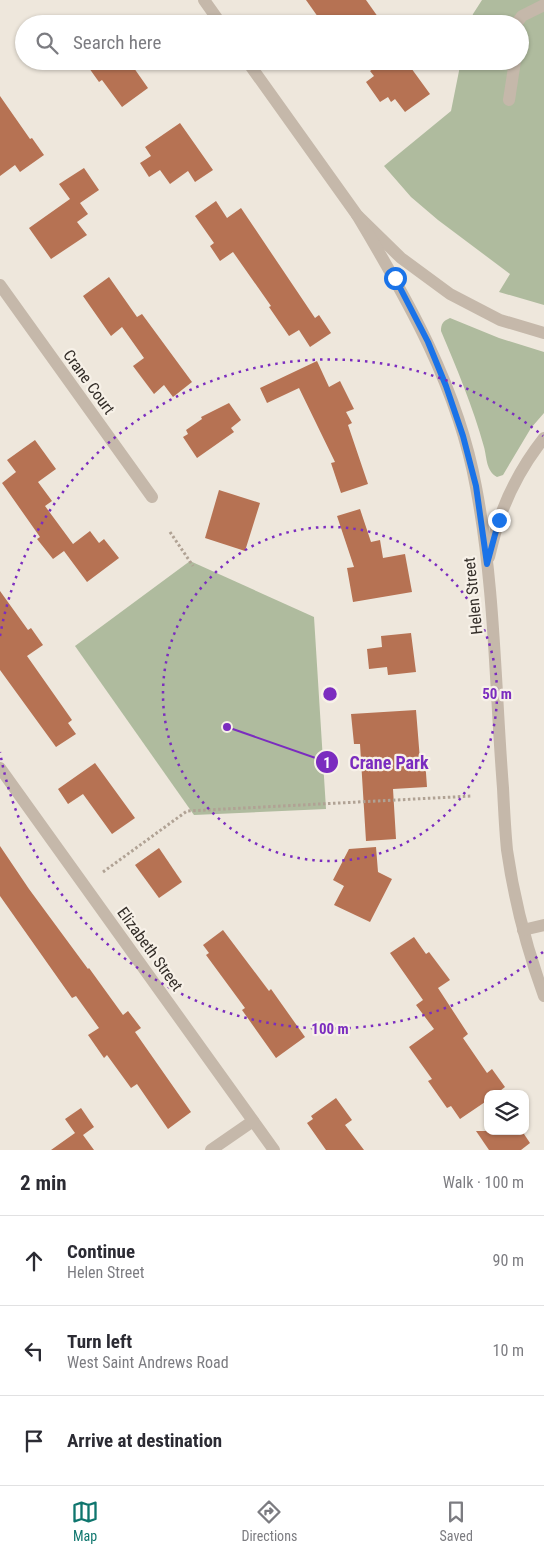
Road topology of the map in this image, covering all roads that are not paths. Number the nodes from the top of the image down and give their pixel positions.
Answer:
1 (204, 0) edge
2 (544, 5) edge
3 (215, 15) edge
4 (524, 15) edge
5 (253, 70) edge
6 (514, 70) edge
7 (509, 100) dead end
8 (357, 215) junction
9 (0, 285) edge
10 (544, 333) edge
11 (544, 438) edge
12 (152, 497) dead end
13 (487, 564) junction
14 (0, 768) edge
15 (544, 925) edge
16 (523, 930) junction
17 (544, 996) edge
18 (253, 1121) junction
19 (212, 1150) edge
20 (274, 1150) edge

1 - 3 street
2 - 4 street
5 - 8 street
6 - 7 street
8 - 10 street
8 - 13 street, Helen Street
9 - 12 street, Crane Court
11 - 13 street
13 - 16 street, Helen Street
14 - 18 street, Elizabeth Street
15 - 16 street
16 - 17 street, Helen Street
18 - 19 street
18 - 20 street, Elizabeth Street

